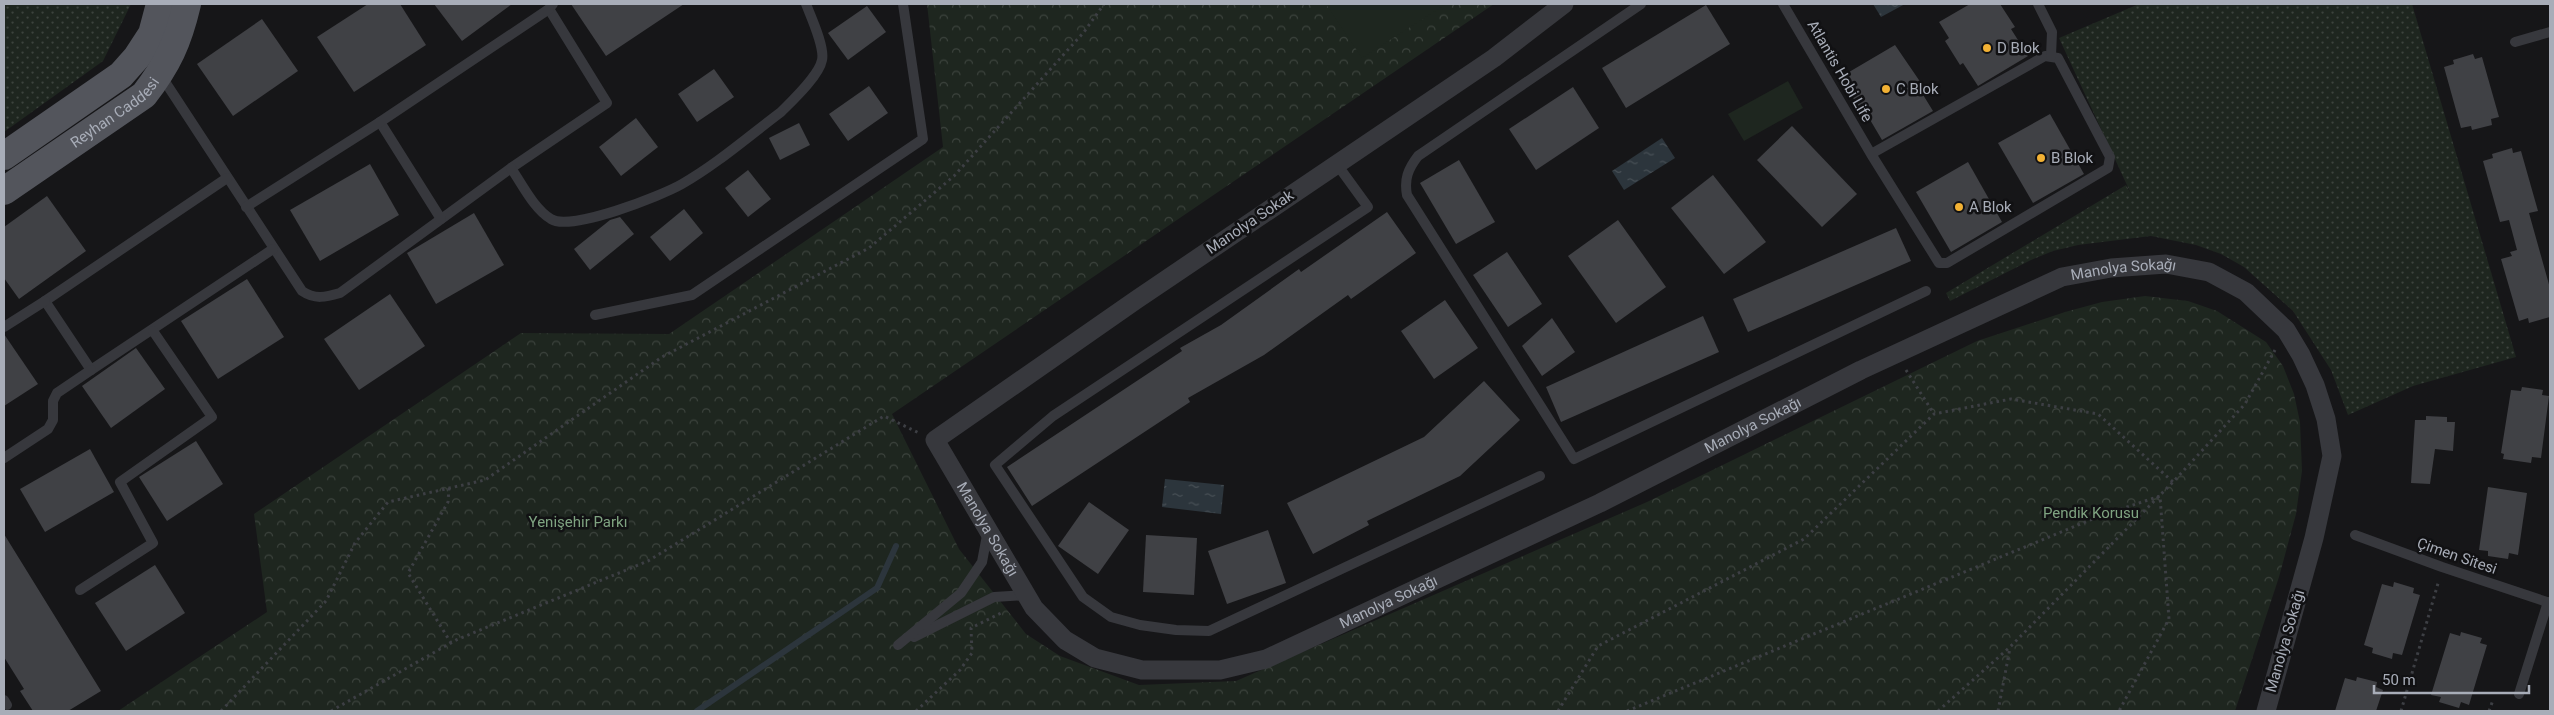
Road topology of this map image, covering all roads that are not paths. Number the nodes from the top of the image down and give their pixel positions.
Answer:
1 (160, 4) edge
2 (187, 4) edge
3 (806, 4) edge
4 (903, 4) edge
5 (1564, 4) edge
6 (1641, 4) edge
7 (1782, 4) edge
8 (2038, 4) edge
9 (551, 6) edge
10 (2550, 32) edge
11 (2515, 42) dead end
12 (2051, 56) junction
13 (149, 66) junction
14 (380, 122) junction
15 (1871, 154) junction
16 (4, 156) edge
17 (1336, 163) junction
18 (511, 168) junction
19 (227, 178) junction
20 (4, 191) edge
21 (246, 208) junction
22 (441, 219) junction
23 (273, 249) junction
24 (1926, 291) dead end
25 (45, 301) junction
26 (595, 315) dead end
27 (4, 327) edge
28 (153, 330) junction
29 (91, 370) junction
30 (935, 440) joint
31 (4, 458) edge
32 (1540, 476) dead end
33 (988, 530) junction
34 (2355, 535) dead end
35 (80, 590) dead end
36 (1026, 594) junction
37 (2549, 602) edge
38 (2519, 694) dead end
39 (2266, 711) edge

1 - 13 main road, Reyhan Caddesi
2 - 13 main road, Reyhan Caddesi
3 - 18 lane
4 - 26 lane
5 - 17 street, Manolya Sokak
6 - 24 lane
7 - 15 lane, Atlantis Hobi Life
8 - 12 lane
9 - 14 lane
9 - 18 lane
10 - 11 lane
12 - 15 lane
12 - 15 lane, Atlantis Hobi Life
13 - 16 main road, Reyhan Caddesi
13 - 19 lane
13 - 20 main road, Reyhan Caddesi
14 - 21 lane
14 - 22 lane
17 - 30 street, Manolya Sokak
17 - 32 lane
18 - 22 lane
19 - 21 lane
19 - 25 lane
21 - 23 lane
22 - 23 lane
23 - 28 lane
25 - 27 lane
25 - 29 lane
28 - 29 lane
28 - 35 lane
29 - 31 lane
30 - 33 street, Manolya Sokağı
33 - 36 street, Manolya Sokağı
33 - 36 lane
34 - 37 lane, Çimen Sitesi
36 - 39 street, Manolya Sokağı
37 - 38 lane

